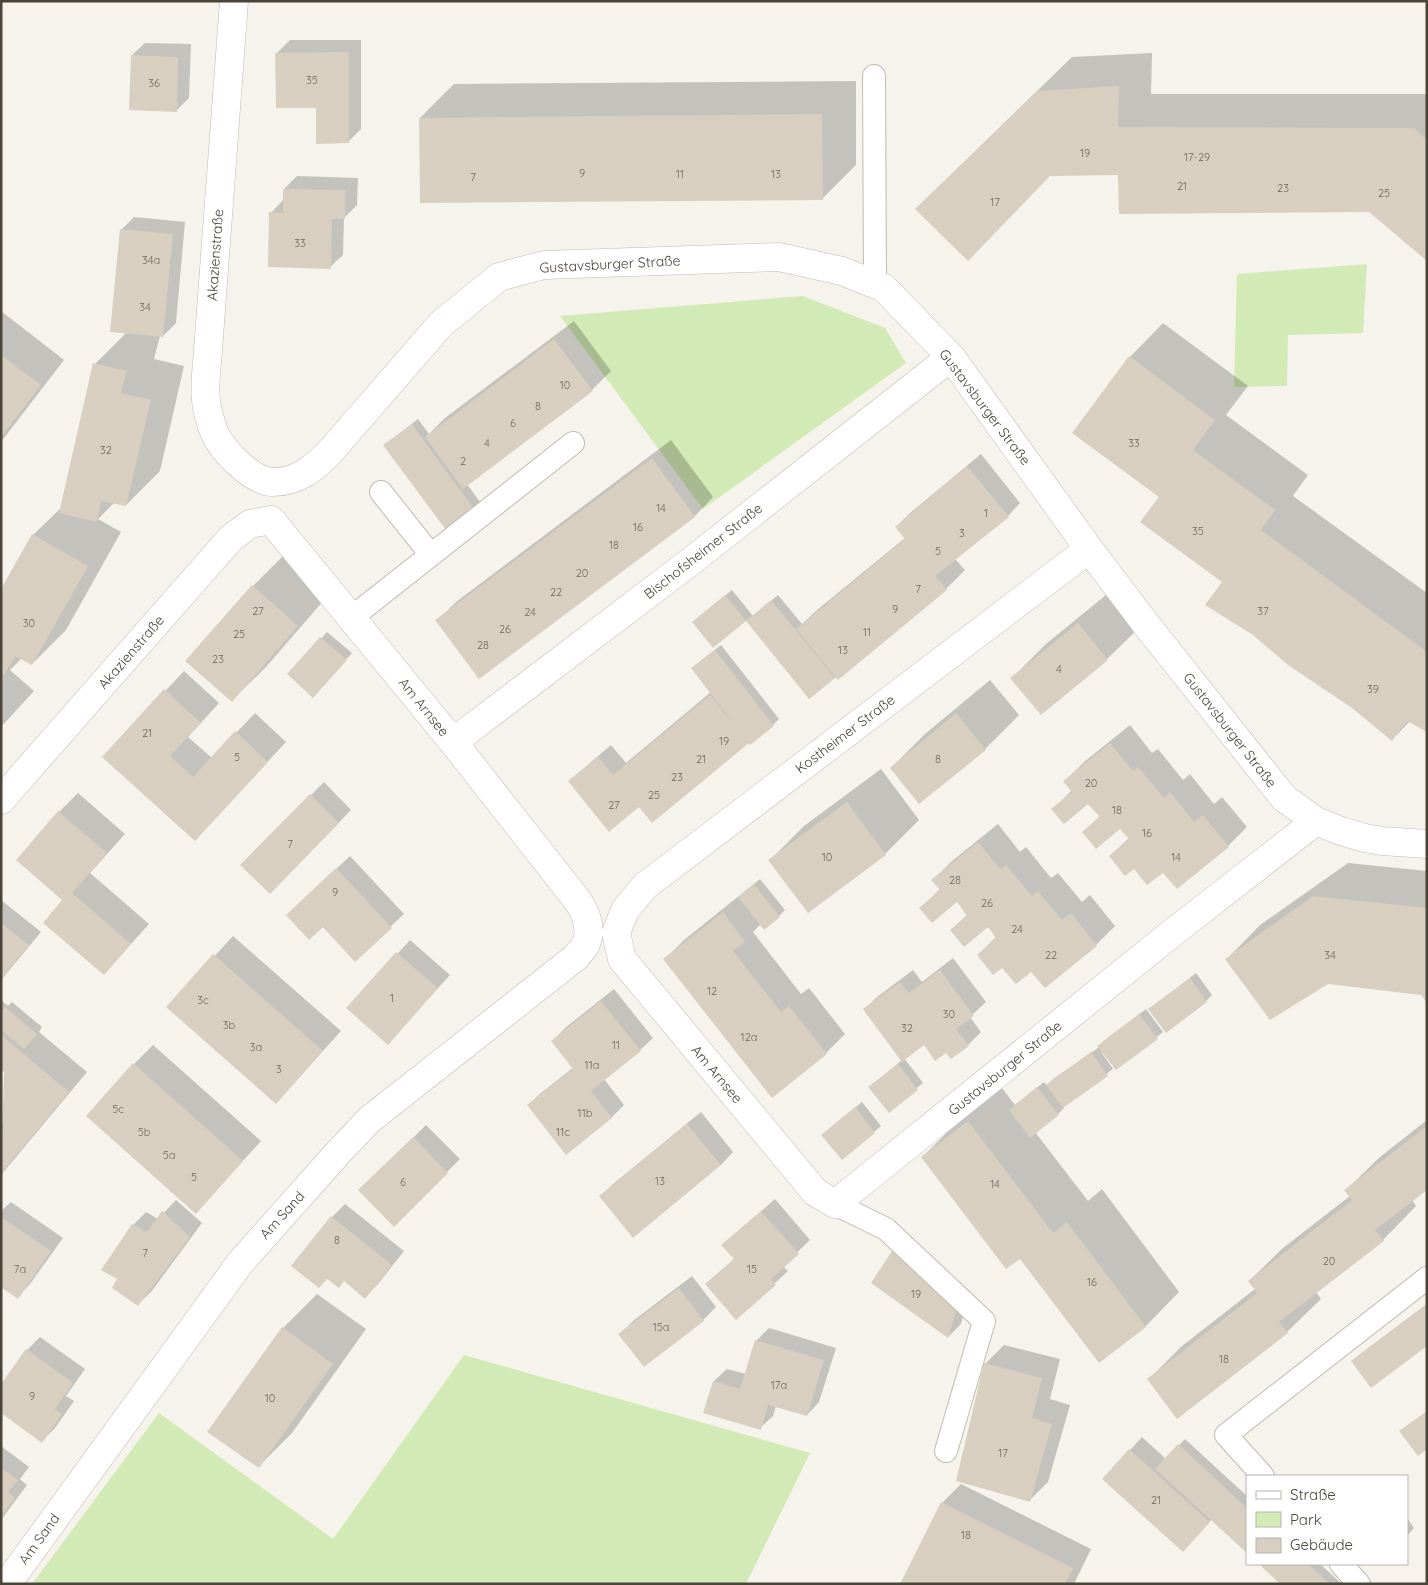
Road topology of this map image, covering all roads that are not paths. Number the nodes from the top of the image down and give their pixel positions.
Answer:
1 (234, 1) edge
2 (874, 76) dead end
3 (875, 284) junction
4 (951, 357) junction
5 (573, 443) dead end
6 (270, 482) joint
7 (381, 492) dead end
8 (271, 520) joint
9 (1089, 549) junction
10 (431, 555) junction
11 (352, 618) junction
12 (453, 742) junction
13 (1, 800) edge
14 (1316, 821) junction
15 (1427, 844) edge
16 (574, 896) joint
17 (616, 933) joint
18 (835, 1204) junction
19 (1427, 1278) edge
20 (946, 1451) dead end
21 (1262, 1475) edge
22 (1343, 1565) edge
23 (7, 1584) edge
24 (1359, 1584) edge

1 - 6 street, Akazienstraße
2 - 3 lane
3 - 4 street, Gustavsburger Straße
3 - 6 street, Gustavsburger Straße
4 - 9 street, Gustavsburger Straße
4 - 12 street, Bischofsheimer Straße
5 - 10 lane
7 - 10 lane
8 - 11 street, Am Arnsee
8 - 13 street, Akazienstraße
9 - 14 street, Gustavsburger Straße
9 - 17 street, Kostheimer Straße
10 - 11 lane
11 - 12 street, Am Arnsee
12 - 16 street, Am Arnsee
14 - 15 street, Gustavsburger Straße
14 - 18 street, Gustavsburger Straße
16 - 23 street, Am Sand
17 - 18 street, Am Arnsee
18 - 20 lane
19 - 21 lane
22 - 24 lane

